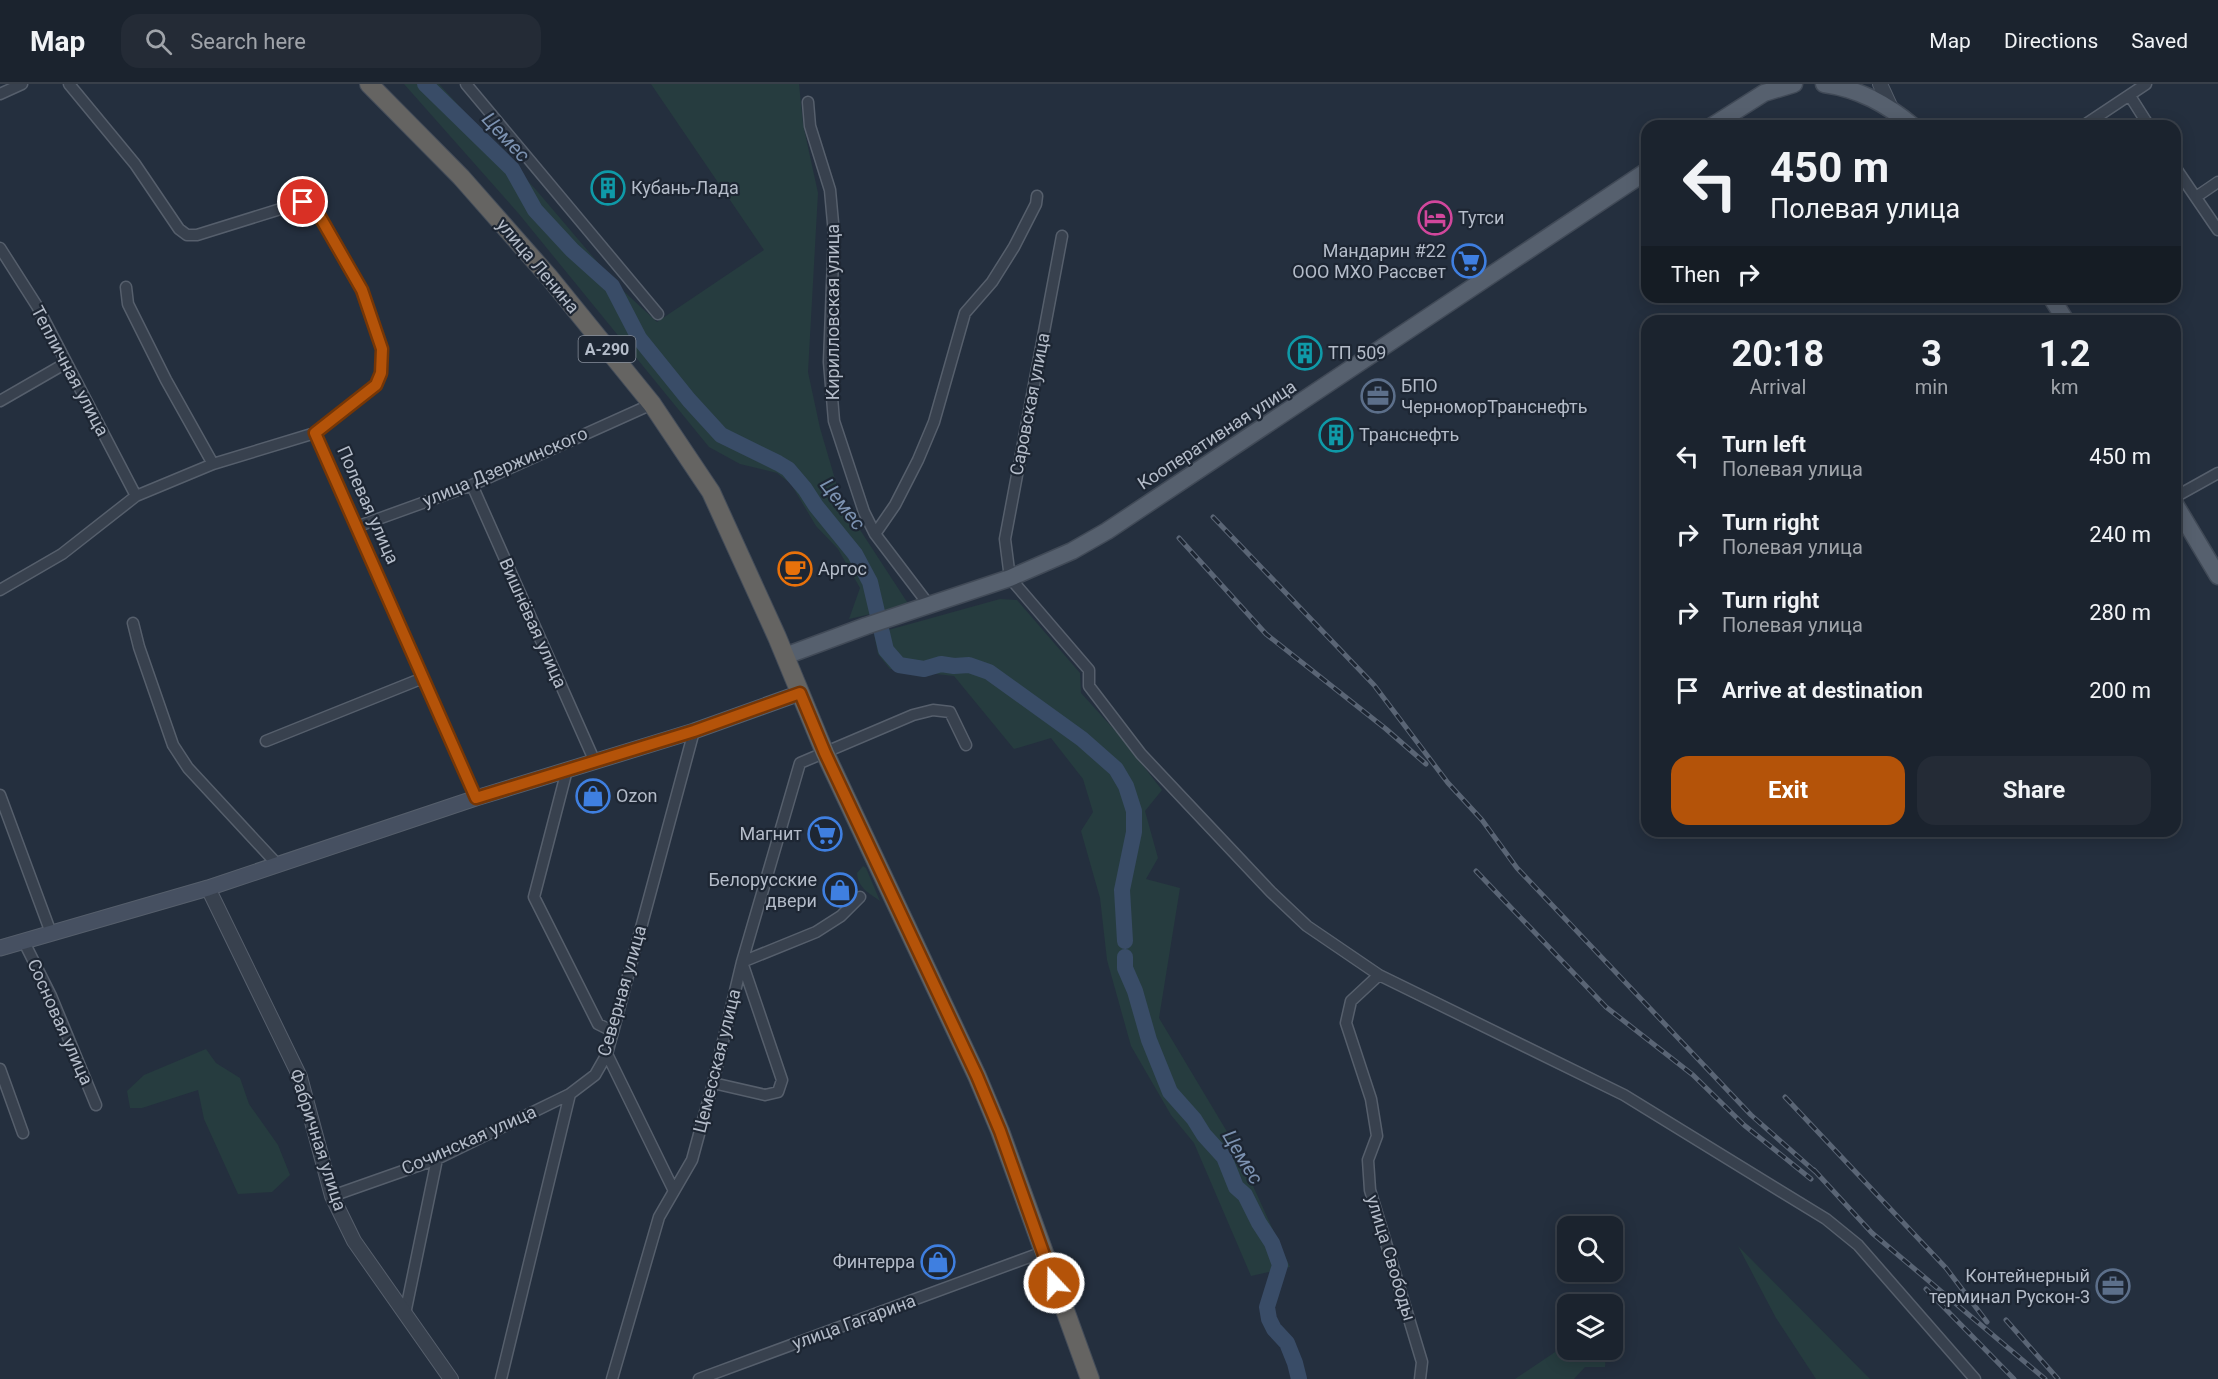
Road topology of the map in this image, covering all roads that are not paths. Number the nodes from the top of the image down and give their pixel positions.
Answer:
1 (22, 84) edge
2 (69, 84) edge
3 (369, 84) edge
4 (466, 84) edge
5 (1794, 84) edge
6 (1824, 84) edge
7 (1880, 84) edge
8 (2146, 84) edge
9 (1863, 88) edge
10 (0, 94) edge
11 (2130, 96) junction
12 (808, 102) dead end
13 (1891, 108) junction
14 (1721, 120) edge
15 (1906, 120) edge
16 (2092, 120) edge
17 (2145, 120) edge
18 (1641, 175) edge
19 (2181, 175) edge
20 (2218, 182) edge
21 (1037, 196) dead end
22 (2196, 196) junction
23 (2218, 230) edge
24 (1062, 236) dead end
25 (0, 248) edge
26 (126, 287) dead end
27 (658, 315) dead end
28 (66, 363) junction
29 (0, 401) edge
30 (652, 404) junction
31 (315, 433) junction
32 (213, 464) junction
33 (2218, 473) edge
34 (472, 485) junction
35 (2181, 494) edge
36 (136, 496) junction
37 (2181, 514) edge
38 (356, 527) junction
39 (875, 534) junction
40 (1009, 575) junction
41 (2218, 576) edge
42 (0, 590) edge
43 (929, 605) junction
44 (134, 623) dead end
45 (785, 656) junction
46 (423, 678) junction
47 (800, 693) junction
48 (694, 731) junction
49 (266, 741) dead end
50 (966, 746) dead end
51 (825, 753) junction
52 (595, 762) junction
53 (567, 770) junction
54 (0, 795) edge
55 (476, 798) junction
56 (277, 864) junction
57 (208, 888) junction
58 (860, 897) dead end
59 (51, 933) junction
60 (23, 940) junction
61 (0, 948) edge
62 (741, 962) junction
63 (1379, 975) junction
64 (612, 1031) junction
65 (607, 1054) junction
66 (0, 1069) edge
67 (713, 1083) junction
68 (570, 1094) junction
69 (96, 1105) dead end
70 (23, 1133) dead end
71 (437, 1159) junction
72 (674, 1191) junction
73 (333, 1196) junction
74 (1043, 1252) junction
75 (405, 1314) junction
76 (451, 1379) edge
77 (501, 1379) edge
78 (612, 1379) edge
79 (699, 1379) edge
80 (1090, 1379) edge
81 (1420, 1379) edge
82 (1975, 1379) edge

1 - 10 street
2 - 31 street, Полевая улица
3 - 30 highway, улица Ленина / А-290
4 - 27 street
5 - 14 main road
6 - 9 main road
7 - 13 street
8 - 11 street
9 - 13 main road
11 - 16 street
11 - 17 street
12 - 39 street, Кирилловская улица
13 - 15 main road
18 - 40 main road, Кооперативная улица
19 - 22 street
20 - 22 street
21 - 39 street
22 - 23 street
24 - 40 street, Саровская улица
25 - 28 street, Тепличная улица
26 - 32 street
28 - 29 street
28 - 36 street, Тепличная улица
30 - 34 street, улица Дзержинского
30 - 45 highway, улица Ленина / А-290
31 - 32 street
31 - 38 street, Полевая улица
32 - 36 street
33 - 35 street
34 - 38 street, улица Дзержинского
34 - 52 street, Вишнёвая улица
36 - 42 street
37 - 41 main road
38 - 46 street, Полевая улица
39 - 43 street, Кирилловская улица
40 - 43 main road, Кооперативная улица
40 - 63 street
43 - 45 main road, Кооперативная улица
44 - 56 street
45 - 47 highway, улица Ленина
46 - 49 street
46 - 55 street, Полевая улица
47 - 48 main road
47 - 51 highway
48 - 52 main road
48 - 64 street, Северная улица
50 - 51 street
51 - 62 street, Цемесская улица
51 - 74 highway
52 - 53 main road
53 - 55 main road
53 - 64 street
54 - 59 street
55 - 56 main road
56 - 57 main road
57 - 59 main road
57 - 73 street, Фабричная улица
58 - 62 street
59 - 60 main road
60 - 61 main road
60 - 69 street, Сосновая улица
62 - 67 street, Цемесская улица
62 - 67 street
63 - 81 street, улица Свободы
63 - 82 street
64 - 65 street, Северная улица
65 - 68 street, Северная улица
65 - 72 street
66 - 70 street
67 - 72 street, Цемесская улица
68 - 71 street, Сочинская улица
68 - 77 street
71 - 73 street, Сочинская улица
71 - 75 street
72 - 78 street, Цемесская улица
73 - 75 street, Фабричная улица
74 - 79 street, улица Гагарина
74 - 80 highway
75 - 76 street, Фабричная улица

